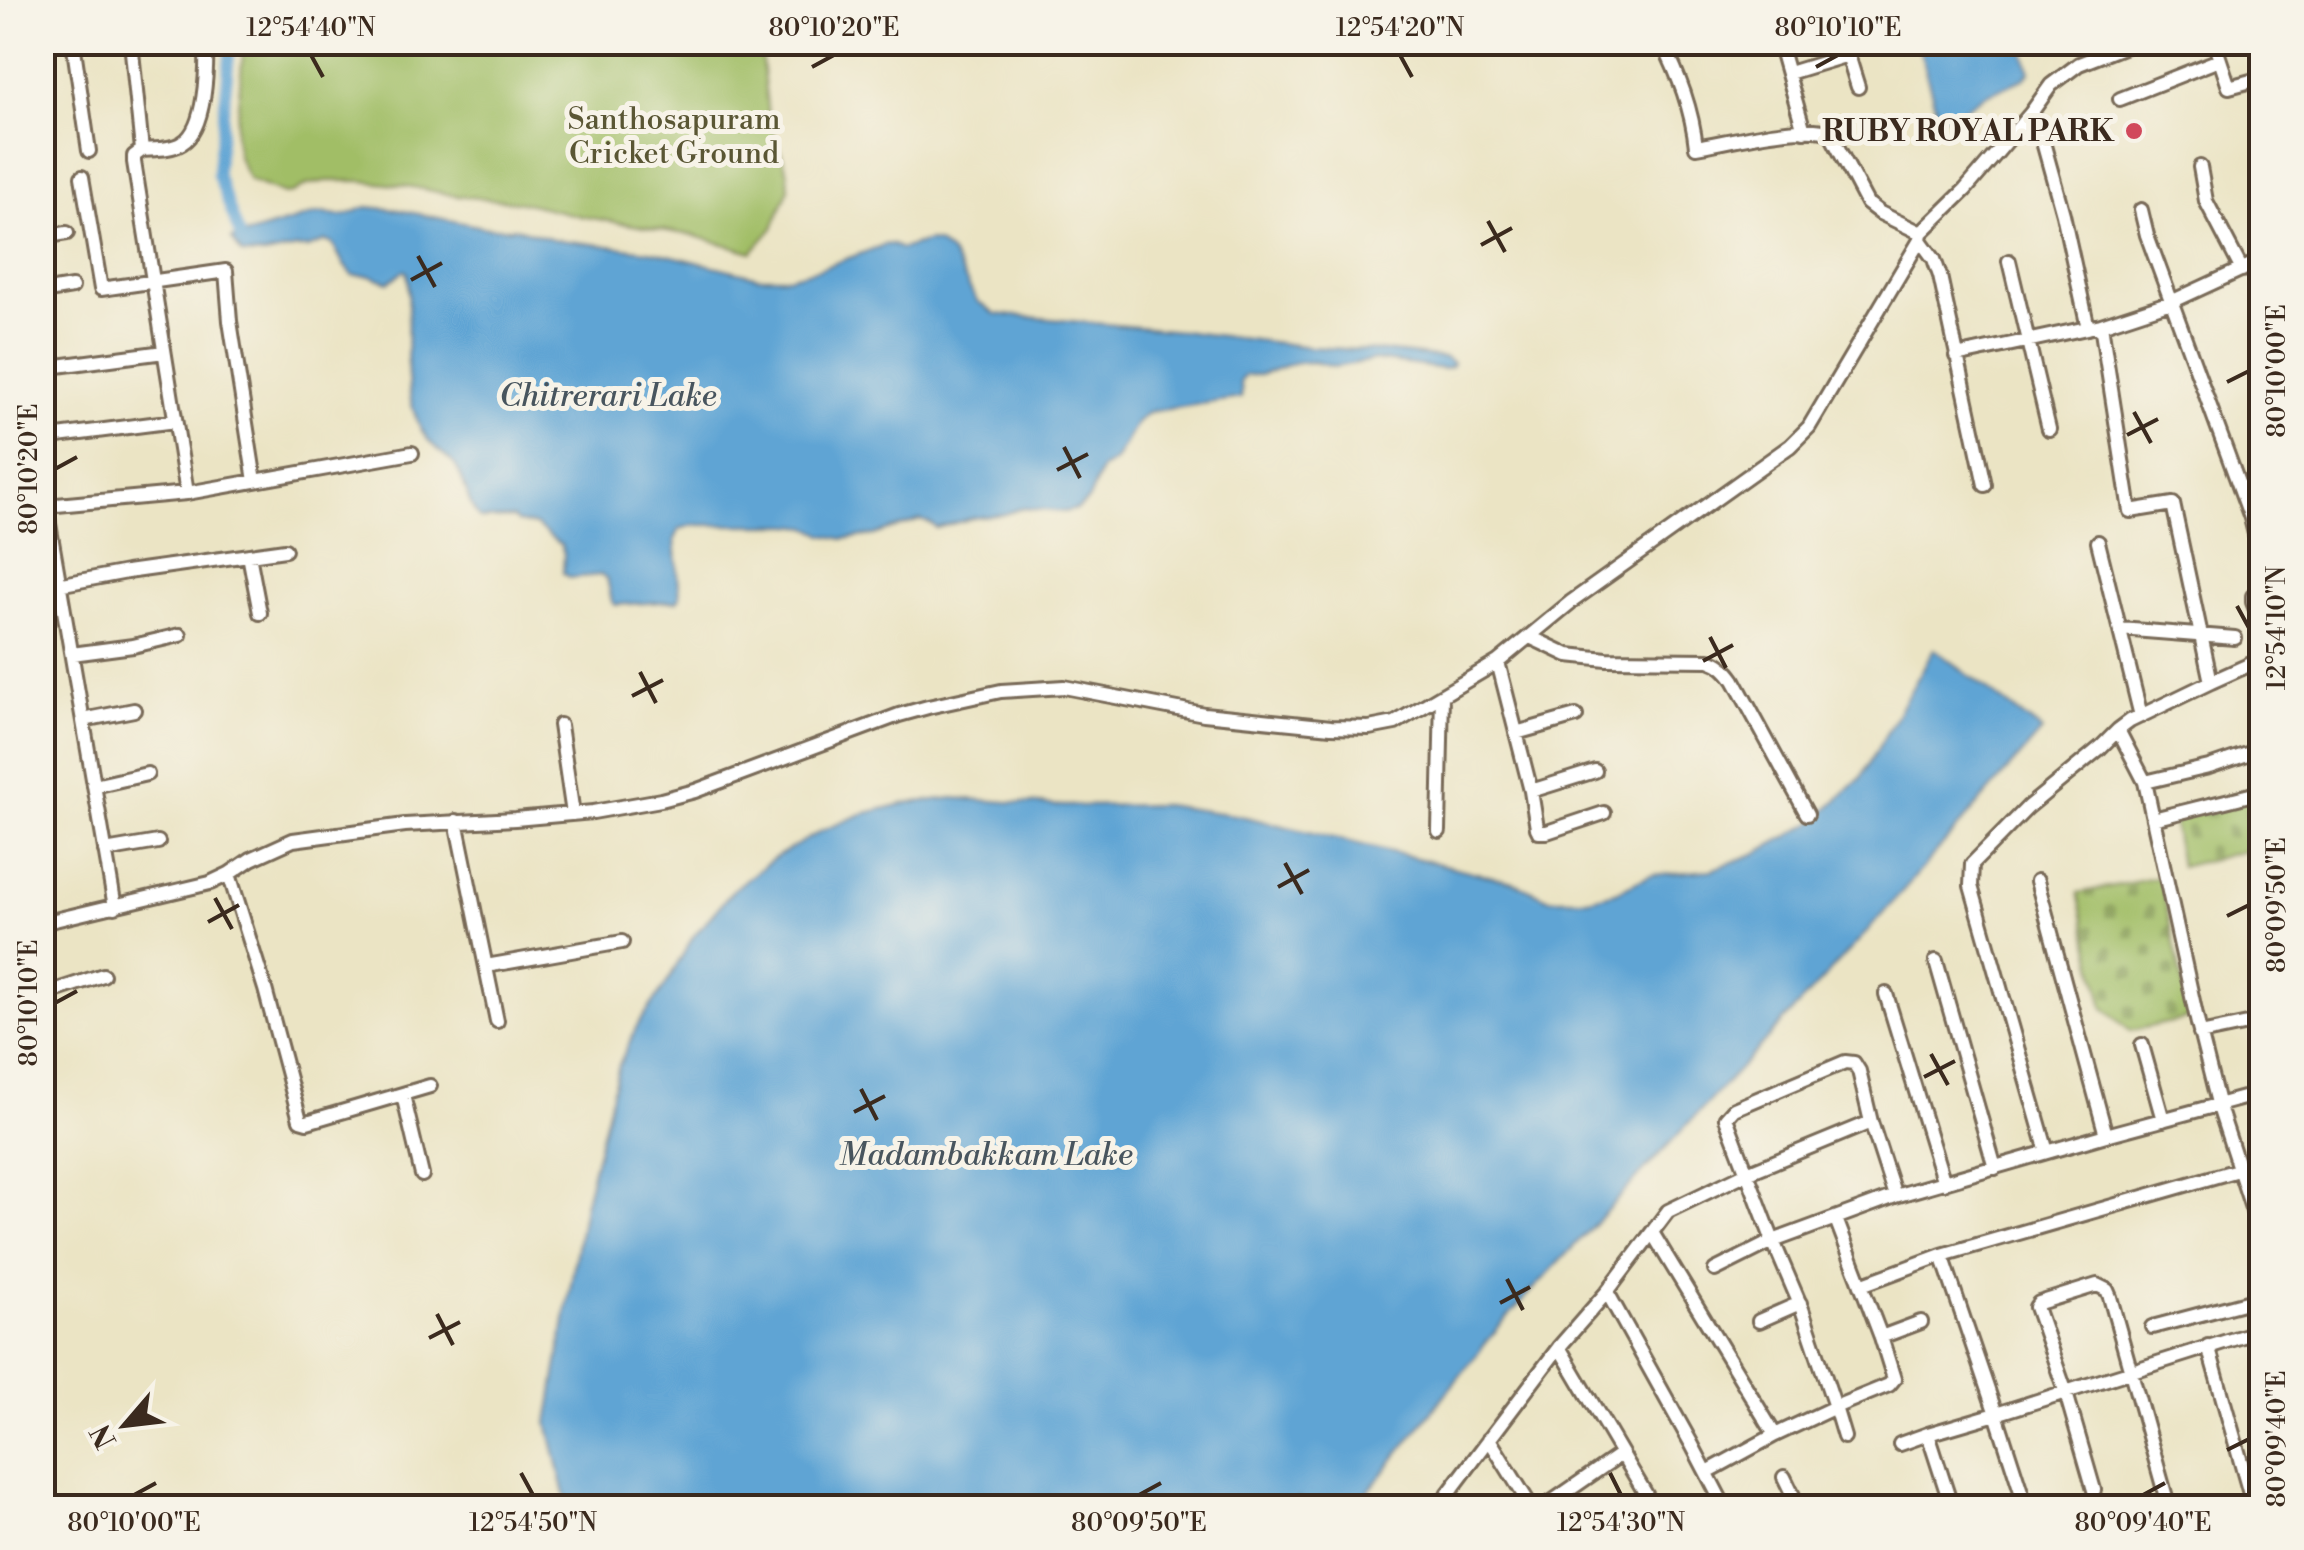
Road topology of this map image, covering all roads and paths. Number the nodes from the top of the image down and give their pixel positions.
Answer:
1 (73, 42) edge
2 (131, 42) edge
3 (206, 42) edge
4 (1662, 42) edge
5 (1780, 42) edge
6 (2136, 42) edge
7 (2214, 42) edge
8 (1846, 49) edge
9 (2219, 60) junction
10 (1789, 73) junction
11 (2262, 78) edge
12 (1858, 87) dead end
13 (2120, 99) dead end
14 (2031, 114) junction
15 (1804, 131) junction
16 (142, 150) junction
17 (89, 151) dead end
18 (2200, 167) dead end
19 (82, 176) dead end
20 (2141, 210) dead end
21 (68, 233) dead end
22 (42, 236) edge
23 (1921, 236) junction
24 (2009, 261) dead end
25 (2252, 265) edge
26 (154, 282) junction
27 (72, 287) dead end
28 (2262, 291) edge
29 (42, 292) edge
30 (2171, 302) junction
31 (2094, 326) junction
32 (2028, 340) junction
33 (164, 352) junction
34 (1956, 356) junction
35 (42, 368) edge
36 (176, 421) junction
37 (2049, 429) dead end
38 (42, 438) edge
39 (412, 452) dead end
40 (255, 481) junction
41 (42, 483) edge
42 (1985, 485) dead end
43 (187, 493) junction
44 (46, 506) junction
45 (2256, 516) edge
46 (2098, 542) dead end
47 (286, 550) dead end
48 (249, 555) junction
49 (2260, 558) edge
50 (60, 585) junction
51 (42, 588) edge
52 (2262, 589) edge
53 (260, 613) dead end
54 (2262, 625) edge
55 (2120, 630) junction
56 (180, 635) dead end
57 (2201, 636) junction
58 (1530, 637) junction
59 (2235, 638) dead end
60 (72, 654) junction
61 (2262, 659) edge
62 (1498, 662) junction
63 (2210, 682) junction
64 (1442, 695) junction
65 (134, 710) dead end
66 (1576, 716) dead end
67 (2142, 716) junction
68 (83, 720) junction
69 (560, 724) dead end
70 (2118, 730) junction
71 (1516, 733) junction
72 (2262, 749) edge
73 (1595, 771) dead end
74 (147, 774) dead end
75 (2145, 782) junction
76 (94, 786) junction
77 (1531, 791) junction
78 (2262, 792) edge
79 (1604, 813) dead end
80 (573, 814) junction
81 (1807, 814) dead end
82 (2153, 819) junction
83 (456, 821) junction
84 (1439, 831) dead end
85 (158, 842) dead end
86 (105, 851) junction
87 (229, 874) junction
88 (2037, 882) dead end
89 (115, 907) junction
90 (43, 918) edge
91 (622, 942) dead end
92 (1936, 961) dead end
93 (486, 966) junction
94 (103, 975) dead end
95 (42, 994) edge
96 (1886, 994) dead end
97 (497, 1021) dead end
98 (2262, 1021) edge
99 (2200, 1034) junction
100 (2142, 1045) dead end
101 (430, 1086) dead end
102 (2262, 1093) edge
103 (403, 1095) junction
104 (2218, 1106) junction
105 (2164, 1120) junction
106 (1871, 1122) junction
107 (2106, 1135) junction
108 (2047, 1152) junction
109 (2262, 1163) edge
110 (1995, 1168) junction
111 (2239, 1170) junction
112 (1747, 1172) junction
113 (422, 1175) dead end
114 (1944, 1183) junction
115 (1895, 1196) junction
116 (1836, 1219) junction
117 (1652, 1234) junction
118 (2262, 1239) edge
119 (1773, 1240) junction
120 (1942, 1255) junction
121 (1715, 1270) dead end
122 (1861, 1285) junction
123 (1607, 1292) junction
124 (2262, 1298) edge
125 (1800, 1302) junction
126 (1759, 1321) dead end
127 (1920, 1322) dead end
128 (2152, 1327) dead end
129 (2262, 1330) edge
130 (1881, 1336) junction
131 (2208, 1346) junction
132 (1560, 1348) junction
133 (2131, 1372) junction
134 (2066, 1393) junction
135 (1834, 1407) junction
136 (1996, 1414) junction
137 (1928, 1434) junction
138 (1775, 1435) junction
139 (1844, 1437) dead end
140 (1489, 1439) junction
141 (1900, 1444) dead end
142 (1621, 1454) junction
143 (1707, 1472) junction
144 (1784, 1477) dead end
145 (2094, 1490) dead end
146 (1444, 1504) edge
147 (1532, 1508) edge
148 (1543, 1508) edge
149 (1654, 1508) edge
150 (1725, 1508) edge
151 (1798, 1508) edge
152 (1952, 1508) edge
153 (2026, 1508) edge
154 (2170, 1508) edge
155 (2254, 1508) edge

1 - 17 street
2 - 16 street
3 - 16 street
4 - 15 street
5 - 10 street
6 - 14 street
7 - 9 street
8 - 10 street
8 - 12 street
9 - 11 street
9 - 13 street
10 - 15 street
14 - 23 street
14 - 31 street
15 - 23 street
16 - 26 street
18 - 25 street
19 - 26 street
20 - 30 street
21 - 22 street
23 - 34 street
23 - 58 street
24 - 32 street
25 - 28 street
25 - 30 street
26 - 33 street
26 - 40 street
27 - 29 street
30 - 31 street
30 - 45 street
31 - 32 street
31 - 57 street
32 - 34 street
32 - 37 street
33 - 35 street
33 - 36 street
34 - 42 street
36 - 38 street
36 - 43 street
39 - 40 street
40 - 43 street
41 - 44 street
43 - 44 street
44 - 50 street
45 - 49 street
46 - 55 street
47 - 48 street
48 - 50 street
48 - 53 street
50 - 51 street
50 - 60 street
52 - 54 street
55 - 57 street
55 - 67 street
56 - 60 street
57 - 59 street
57 - 63 street
58 - 62 street
58 - 81 street
60 - 68 street
61 - 63 street
62 - 64 street
62 - 71 street
63 - 67 street
64 - 80 street
64 - 84 street
65 - 68 street
66 - 71 street
67 - 70 street
68 - 76 street
69 - 80 street
70 - 75 street
70 - 108 street
71 - 77 street
72 - 75 street
73 - 77 street
74 - 76 street
75 - 82 street
76 - 86 street
77 - 79 street
78 - 82 street
80 - 83 street
82 - 99 street
83 - 87 street
83 - 93 street
85 - 86 street
86 - 89 street
87 - 89 street
87 - 103 street
88 - 107 street
89 - 90 street
91 - 93 street
92 - 110 street
93 - 97 street
94 - 95 street
96 - 114 street
98 - 99 street
99 - 104 street
100 - 105 street
101 - 103 street
102 - 104 street
103 - 113 street
104 - 105 street
104 - 111 street
105 - 107 street
106 - 112 street
106 - 112 street
106 - 115 street
107 - 108 street
108 - 110 street
109 - 111 street
110 - 114 street
111 - 118 street
111 - 120 street
112 - 117 street
112 - 119 street
114 - 115 street
115 - 116 street
116 - 119 street
116 - 122 street
117 - 123 street
117 - 138 street
119 - 121 street
119 - 125 street
120 - 122 street
120 - 136 street
122 - 130 street
123 - 132 street
123 - 143 street
124 - 128 street
125 - 126 street
125 - 135 street
127 - 130 street
129 - 131 street
130 - 135 street
131 - 133 street
131 - 155 street
132 - 140 street
132 - 142 street
133 - 134 street
133 - 134 street
133 - 154 street
134 - 136 street
134 - 145 street
135 - 138 street
135 - 139 street
136 - 137 street
136 - 153 street
137 - 141 street
137 - 152 street
138 - 143 street
140 - 146 street
140 - 147 street
142 - 148 street
142 - 149 street
143 - 150 street
144 - 151 street

